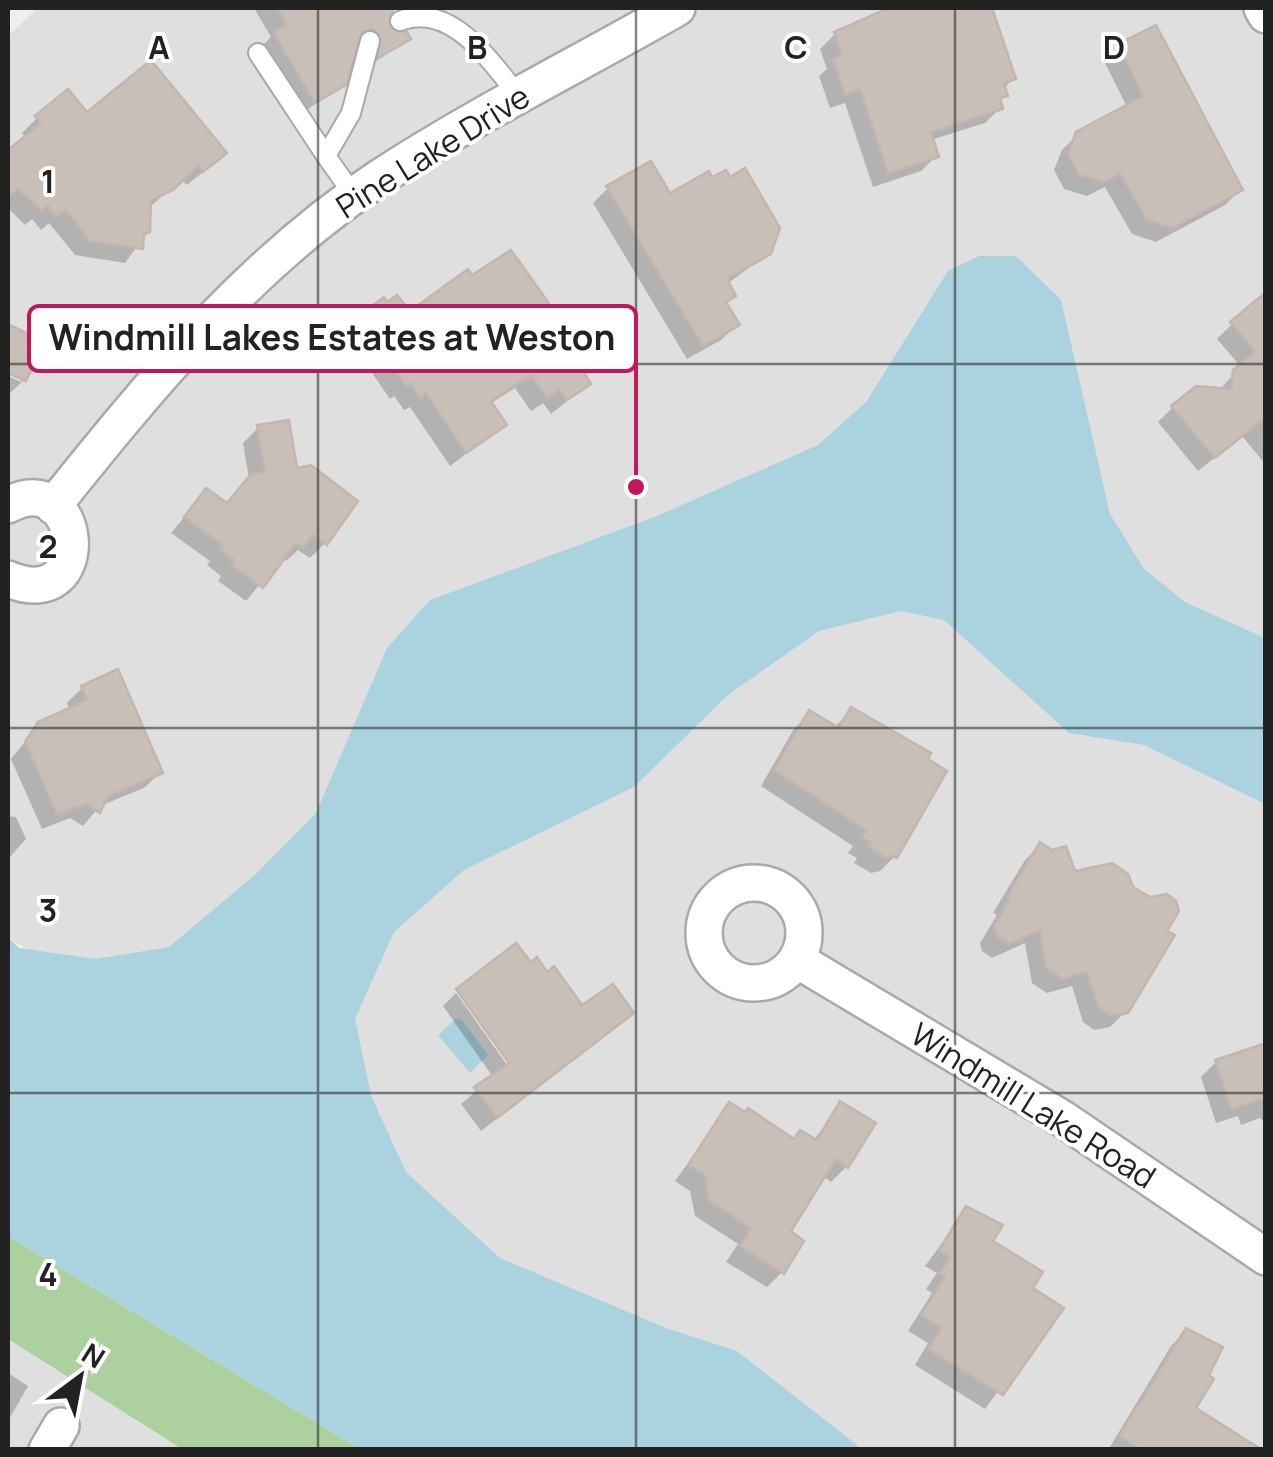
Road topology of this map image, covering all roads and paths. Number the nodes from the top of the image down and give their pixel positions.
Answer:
1 (677, 8) edge
2 (1262, 8) edge
3 (1266, 15) edge
4 (400, 21) dead end
5 (370, 41) dead end
6 (258, 53) dead end
7 (521, 97) junction
8 (326, 156) junction
9 (355, 197) junction
10 (8, 505) edge
11 (52, 506) junction
12 (8, 579) edge
13 (796, 960) dead end
14 (1266, 1257) edge

1 - 7 street, Pine Lake Drive
2 - 3 street
4 - 7 lane
5 - 8 lane
6 - 8 lane
7 - 9 street, Pine Lake Drive
8 - 9 lane
9 - 11 street, Pine Lake Drive
10 - 11 street
11 - 12 street
13 - 14 street, Windmill Lake Road

